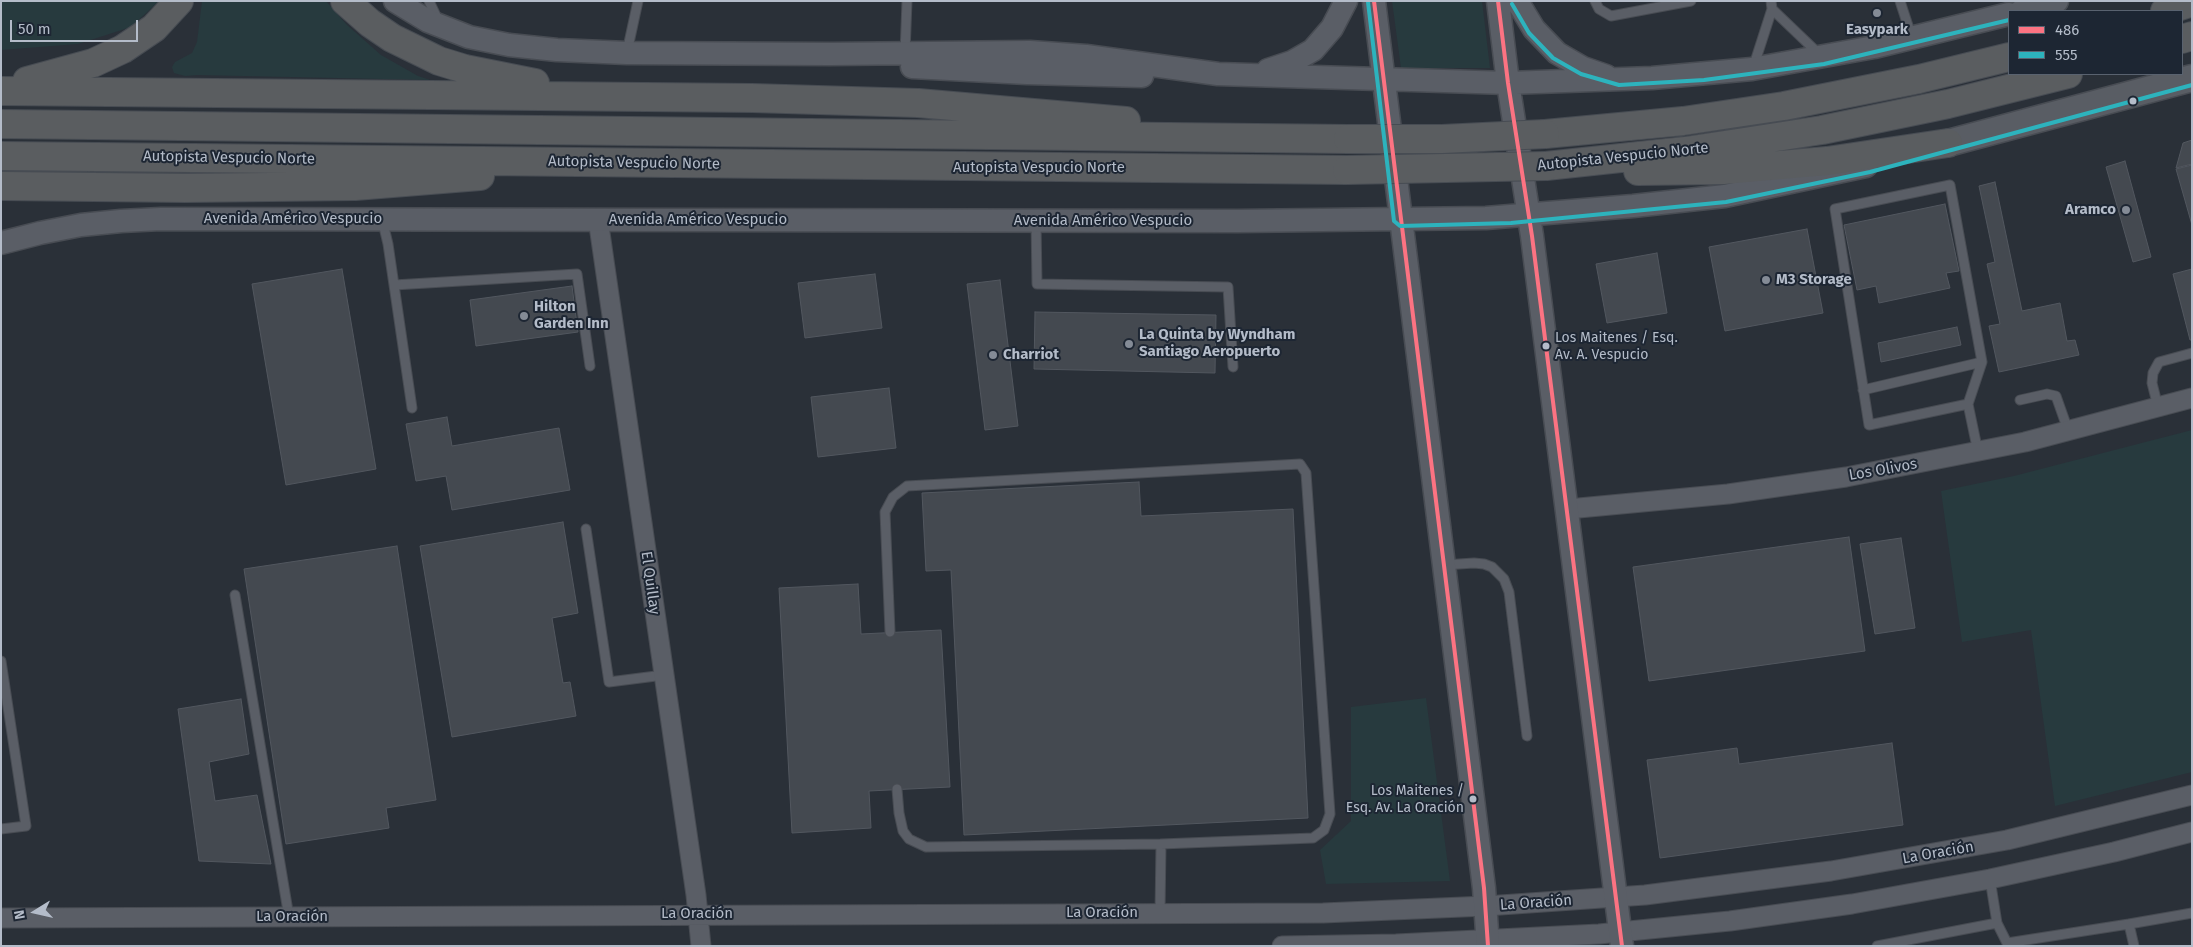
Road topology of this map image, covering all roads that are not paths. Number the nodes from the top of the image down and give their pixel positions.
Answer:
1 (179, 1) edge
2 (345, 1) edge
3 (395, 1) edge
4 (429, 1) edge
5 (638, 1) edge
6 (907, 1) edge
7 (1346, 1) edge
8 (1374, 1) edge
9 (1498, 1) edge
10 (1518, 1) edge
11 (1595, 1) edge
12 (1691, 1) edge
13 (1900, 1) edge
14 (2057, 1) edge
15 (2192, 2) edge
16 (1772, 5) edge
17 (2025, 10) edge
18 (2168, 10) edge
19 (2008, 14) edge
20 (442, 27) junction
21 (1912, 38) junction
22 (627, 53) junction
23 (905, 53) junction
24 (830, 54) junction
25 (2008, 57) edge
26 (1823, 58) junction
27 (1752, 69) junction
28 (1218, 74) junction
29 (1253, 75) junction
30 (2064, 75) edge
31 (2192, 78) edge
32 (1619, 79) junction
33 (1384, 80) junction
34 (1508, 83) junction
35 (1, 86) edge
36 (1, 91) edge
37 (608, 96) junction
38 (1, 124) edge
39 (1242, 138) junction
40 (1948, 143) junction
41 (1, 156) edge
42 (624, 163) junction
43 (1557, 165) junction
44 (1, 186) edge
45 (185, 188) junction
46 (1, 206) edge
47 (1529, 215) junction
48 (382, 219) junction
49 (598, 220) junction
50 (1400, 220) junction
51 (1036, 221) junction
52 (1, 243) edge
53 (394, 284) junction
54 (2192, 353) edge
55 (1982, 362) junction
56 (590, 366) dead end
57 (1233, 367) dead end
58 (1864, 390) junction
59 (2192, 398) edge
60 (2020, 400) dead end
61 (1968, 404) junction
62 (2158, 407) junction
63 (412, 408) dead end
64 (2068, 430) junction
65 (1978, 452) junction
66 (1568, 509) junction
67 (586, 529) dead end
68 (1444, 565) junction
69 (235, 595) dead end
70 (890, 632) dead end
71 (1, 661) edge
72 (664, 675) junction
73 (1527, 736) dead end
74 (897, 789) dead end
75 (2192, 795) edge
76 (1, 829) edge
77 (2192, 832) edge
78 (1161, 844) junction
79 (1990, 879) junction
80 (1616, 898) junction
81 (1486, 906) junction
82 (2192, 912) edge
83 (1160, 913) junction
84 (698, 914) junction
85 (289, 917) junction
86 (1, 918) edge
87 (1998, 923) junction
88 (2129, 924) junction
89 (1622, 939) edge
90 (1487, 943) edge
91 (701, 946) edge
92 (1282, 946) edge
93 (1877, 946) edge
94 (2134, 946) edge

1 - 35 highway
2 - 37 highway
3 - 20 street
4 - 20 lane
5 - 22 lane
6 - 23 lane
7 - 29 street
8 - 33 street
9 - 34 street
10 - 32 street
11 - 12 lane
13 - 21 lane
14 - 17 street
15 - 18 highway
16 - 26 lane
16 - 27 lane
19 - 21 street
20 - 22 street
21 - 26 street
22 - 24 street
23 - 24 street
23 - 28 street
24 - 28 street
25 - 39 highway, Autopista Vespucio Norte, bridge
26 - 27 street
27 - 32 street
28 - 29 street
29 - 33 street
30 - 43 highway, Autopista Vespucio Norte
31 - 40 main road, Avenida Américo Vespucio
32 - 34 street
33 - 34 street
33 - 50 street
34 - 47 street
36 - 37 highway
37 - 39 highway
38 - 39 highway, Autopista Vespucio Norte
40 - 43 highway
40 - 47 street, Avenida Américo Vespucio
41 - 42 highway, Autopista Vespucio Norte
42 - 43 highway, Autopista Vespucio Norte, bridge
42 - 45 highway
44 - 45 highway
45 - 46 highway
47 - 50 street, Avenida Américo Vespucio
47 - 66 street
48 - 49 street, Avenida Américo Vespucio
48 - 52 street, Avenida Américo Vespucio
48 - 53 lane
49 - 51 street, Avenida Américo Vespucio
49 - 72 street, El Quillay
50 - 51 street, Avenida Américo Vespucio
50 - 68 street
51 - 57 lane
53 - 56 lane
53 - 63 lane
54 - 62 lane
55 - 58 lane
55 - 58 lane
55 - 61 lane
58 - 61 lane
59 - 62 street, Los Olivos
60 - 64 lane
61 - 65 lane
62 - 64 street, Los Olivos
64 - 65 street, Los Olivos
65 - 66 street, Los Olivos
66 - 80 street
67 - 72 lane
68 - 73 lane
68 - 81 street
69 - 85 lane
70 - 78 lane
71 - 76 lane
72 - 84 street, El Quillay
74 - 78 lane
75 - 80 street, La Oración
77 - 79 street
78 - 83 lane
79 - 87 lane
79 - 89 street
80 - 81 street, La Oración
80 - 89 street
81 - 83 street, La Oración
81 - 90 street
82 - 88 lane
83 - 84 street, La Oración
84 - 85 street, La Oración
84 - 91 street, El Quillay
85 - 86 street, La Oración
87 - 88 lane
87 - 93 lane
88 - 94 lane
89 - 90 street
90 - 92 street

